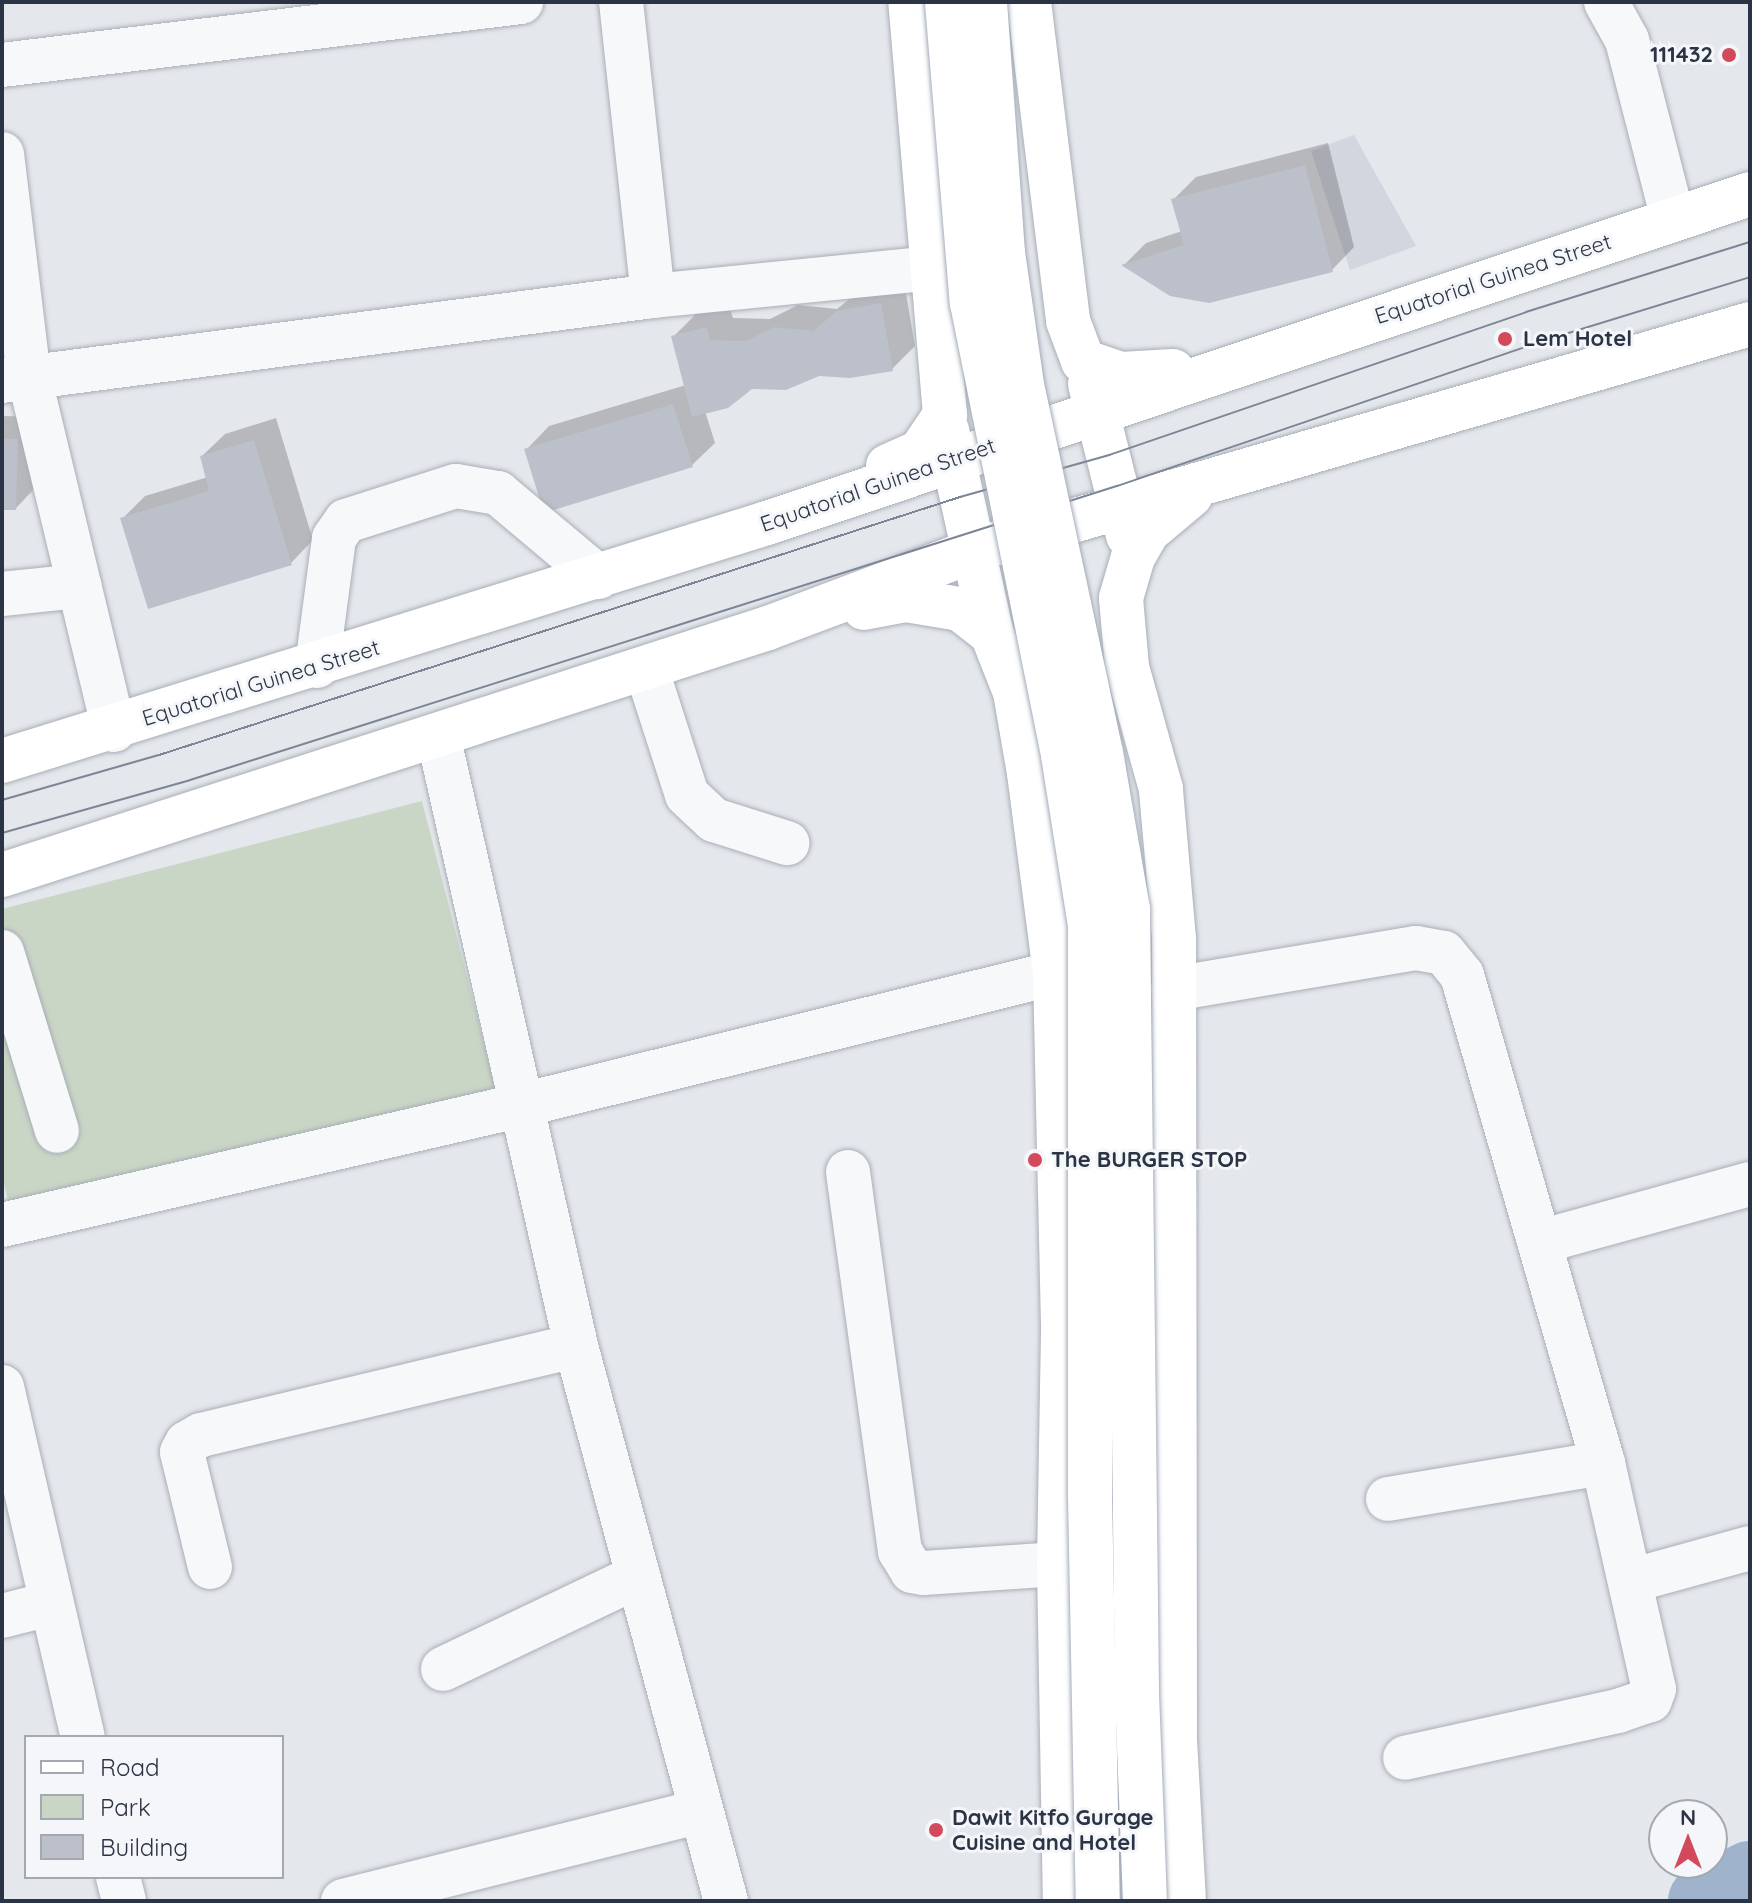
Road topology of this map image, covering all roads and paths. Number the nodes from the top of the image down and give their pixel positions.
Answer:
1 (521, 2) edge
2 (621, 2) edge
3 (910, 2) edge
4 (947, 2) edge
5 (985, 2) edge
6 (1029, 2) edge
7 (1606, 2) edge
8 (2, 65) edge
9 (2, 154) edge
10 (1750, 194) edge
11 (1673, 219) junction
12 (932, 268) junction
13 (653, 296) junction
14 (1750, 324) edge
15 (1083, 361) junction
16 (1231, 364) junction
17 (16, 379) edge
18 (1098, 410) junction
19 (945, 415) junction
20 (953, 459) junction
21 (1206, 483) junction
22 (1122, 507) junction
23 (767, 523) junction
24 (971, 552) junction
25 (1133, 557) junction
26 (598, 577) junction
27 (80, 586) junction
28 (2, 594) edge
29 (768, 628) junction
30 (992, 634) junction
31 (317, 666) junction
32 (646, 668) junction
33 (114, 730) junction
34 (438, 735) junction
35 (2, 761) edge
36 (787, 843) dead end
37 (2, 875) edge
38 (2, 952) edge
39 (1055, 973) junction
40 (1173, 989) junction
41 (522, 1105) junction
42 (57, 1131) dead end
43 (848, 1172) dead end
44 (1750, 1184) edge
45 (2, 1225) edge
46 (1543, 1241) junction
47 (576, 1346) junction
48 (2, 1387) edge
49 (1603, 1463) junction
50 (1388, 1499) dead end
51 (1750, 1548) edge
52 (1059, 1564) junction
53 (210, 1567) dead end
54 (638, 1576) junction
55 (1630, 1581) junction
56 (49, 1604) junction
57 (2, 1616) edge
58 (443, 1669) dead end
59 (82, 1735) edge
60 (1405, 1758) dead end
61 (701, 1811) junction
62 (118, 1879) edge
63 (124, 1901) edge
64 (343, 1901) edge
65 (726, 1901) edge
66 (1065, 1901) edge
67 (1098, 1901) edge
68 (1145, 1901) edge
69 (1184, 1901) edge

1 - 8 street
2 - 13 street
3 - 12 main road
4 - 67 main road, bridge
5 - 68 main road, bridge
6 - 15 main road
7 - 11 street
9 - 17 street
10 - 11 main road, Equatorial Guinea Street
11 - 16 main road, Equatorial Guinea Street
12 - 13 street
12 - 19 main road
13 - 17 street
14 - 21 main road
15 - 16 main road
15 - 18 main road
16 - 18 main road, Equatorial Guinea Street
17 - 27 street
18 - 20 main road, Equatorial Guinea Street
18 - 22 main road
19 - 20 main road
19 - 23 main road
20 - 23 main road, Equatorial Guinea Street
20 - 24 main road
21 - 22 main road
21 - 25 main road
22 - 24 main road
22 - 25 main road
23 - 26 main road, Equatorial Guinea Street
24 - 29 main road
24 - 30 main road
25 - 40 main road
26 - 31 main road, Equatorial Guinea Street
26 - 31 street
27 - 28 street
27 - 33 street
29 - 30 main road
29 - 32 main road
30 - 39 main road
31 - 33 main road, Equatorial Guinea Street
32 - 34 main road
32 - 36 street
33 - 35 main road, Equatorial Guinea Street
34 - 37 main road
34 - 41 street
38 - 42 street
39 - 41 street
39 - 52 main road
40 - 46 street
40 - 69 main road
41 - 45 street
41 - 47 street
43 - 52 street
44 - 46 street
46 - 49 street
47 - 53 street
47 - 54 street
48 - 56 street
49 - 50 street
49 - 55 street
51 - 55 street
52 - 66 main road
54 - 58 street
54 - 61 street
55 - 60 street
56 - 57 street
56 - 59 street
61 - 64 street
61 - 65 street
62 - 63 street

